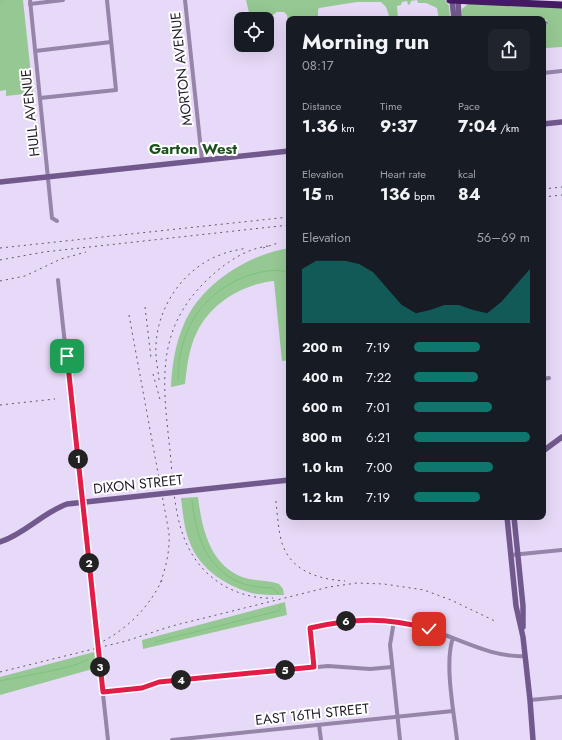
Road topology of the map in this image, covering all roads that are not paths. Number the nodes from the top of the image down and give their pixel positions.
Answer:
1 (63, 0) edge
2 (107, 0) edge
3 (185, 0) edge
4 (454, 0) edge
5 (30, 2) edge
6 (562, 5) edge
7 (454, 16) edge
8 (458, 16) edge
9 (111, 42) junction
10 (35, 51) junction
11 (562, 70) edge
12 (546, 73) edge
13 (40, 98) junction
14 (562, 122) edge
15 (546, 124) edge
16 (286, 151) edge
17 (202, 160) junction
18 (48, 176) junction
19 (0, 182) edge
20 (57, 221) dead end
21 (58, 280) dead end
22 (546, 378) edge
23 (549, 378) dead end
24 (562, 437) edge
25 (546, 449) edge
26 (286, 480) edge
27 (83, 502) junction
28 (507, 520) edge
29 (514, 520) edge
30 (0, 542) edge
31 (562, 550) edge
32 (518, 554) junction
33 (511, 555) junction
34 (394, 621) junction
35 (523, 637) junction
36 (454, 638) junction
37 (525, 656) junction
38 (314, 667) junction
39 (392, 667) junction
40 (103, 692) junction
41 (562, 697) edge
42 (530, 700) junction
43 (453, 711) junction
44 (398, 716) junction
45 (319, 725) junction
46 (108, 740) edge
47 (172, 740) edge
48 (321, 740) edge
49 (400, 740) edge
50 (457, 740) edge
51 (533, 740) edge

1 - 5 street
2 - 9 street
3 - 17 street, MORTON AVENUE
4 - 6 highway
4 - 7 main road
4 - 8 main road
5 - 10 street, HULL AVENUE
9 - 10 street
9 - 13 street
10 - 13 street, HULL AVENUE
11 - 12 street
13 - 18 street, HULL AVENUE
14 - 15 main road
16 - 17 main road
17 - 18 main road
18 - 19 main road
18 - 20 street, HULL AVENUE
21 - 27 street
22 - 23 street
24 - 25 main road
26 - 27 main road, DIXON STREET
27 - 30 main road, DIXON STREET
27 - 40 street
28 - 33 main road
29 - 32 main road
31 - 32 street
32 - 33 street
32 - 35 main road
33 - 35 main road
34 - 36 street
34 - 38 street
34 - 39 street
35 - 37 main road
36 - 37 street
36 - 43 street
37 - 42 main road
38 - 39 street
38 - 40 street
39 - 44 street
40 - 46 street
41 - 42 street
42 - 51 main road
43 - 44 street, EAST 16TH STREET
43 - 50 street
44 - 45 street, EAST 16TH STREET
44 - 49 street
45 - 47 street, EAST 16TH STREET
45 - 48 street

